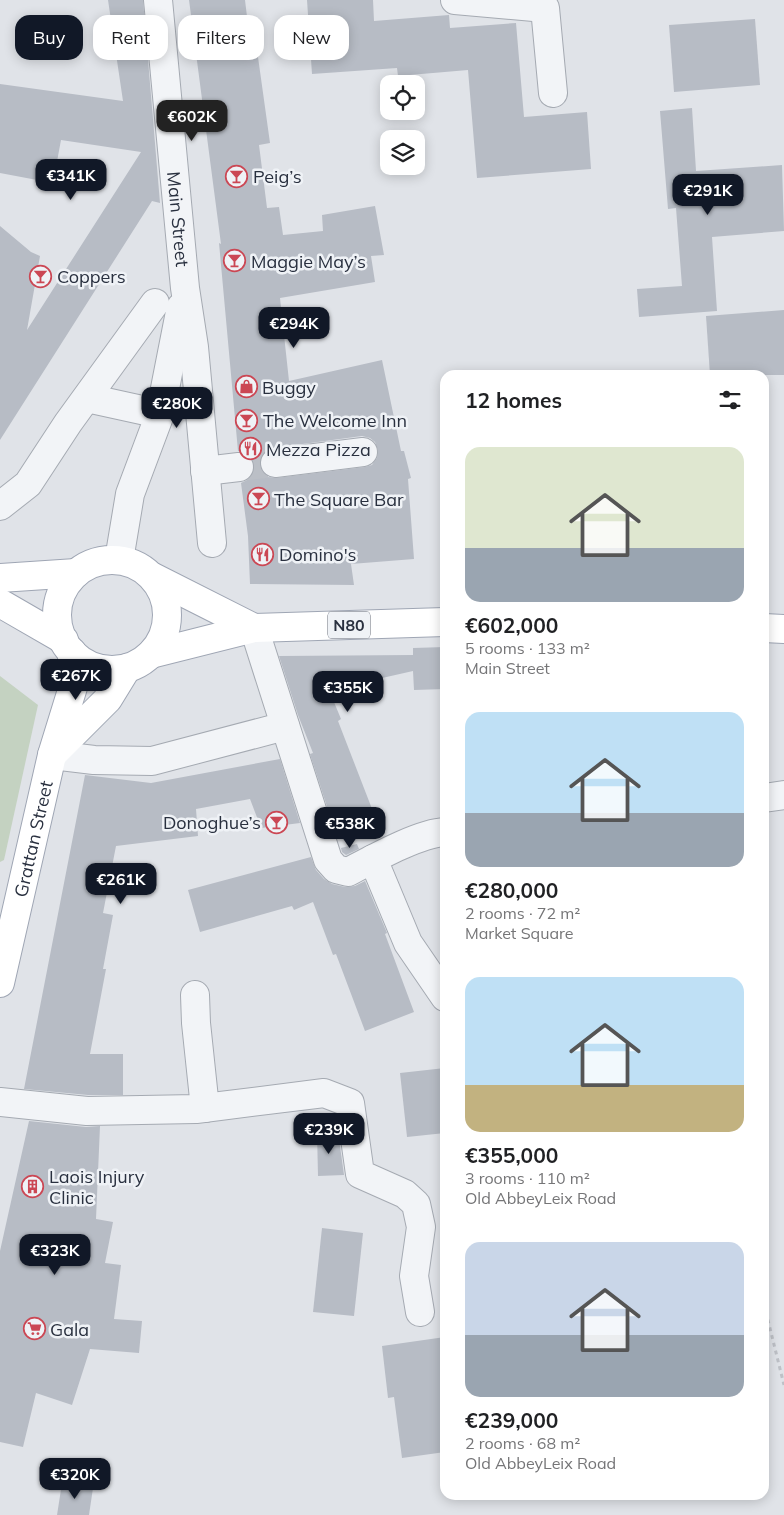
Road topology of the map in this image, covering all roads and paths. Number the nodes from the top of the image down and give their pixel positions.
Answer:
1 (158, 0) edge
2 (454, 0) edge
3 (553, 93) dead end
4 (185, 288) junction
5 (155, 303) dead end
6 (87, 398) junction
7 (160, 414) junction
8 (363, 452) dead end
9 (275, 463) tunnel mouth
10 (239, 467) tunnel mouth
11 (205, 471) junction
12 (0, 506) edge
13 (212, 542) dead end
14 (118, 560) junction
15 (76, 573) junction
16 (153, 577) junction
17 (0, 578) edge
18 (0, 603) edge
19 (440, 622) edge
20 (254, 628) junction
21 (769, 628) edge
22 (784, 629) edge
23 (68, 646) junction
24 (151, 654) junction
25 (126, 668) junction
26 (285, 726) junction
27 (52, 755) junction
28 (784, 795) edge
29 (769, 797) edge
30 (440, 832) edge
31 (373, 859) junction
32 (0, 982) edge
33 (440, 990) edge
34 (195, 995) dead end
35 (0, 1102) edge
36 (205, 1108) junction
37 (420, 1312) dead end
38 (769, 1324) edge
39 (784, 1385) edge

1 - 4 street, Main Street
2 - 3 street
4 - 7 street
4 - 11 street
5 - 6 street
6 - 7 street
6 - 12 street
7 - 14 street
8 - 9 street
10 - 11 street
11 - 13 street
14 - 15 main road, N80
14 - 16 main road, N80
15 - 17 main road, N80
15 - 23 main road, N80
16 - 20 main road, N80
16 - 24 main road, N80
18 - 23 main road, N80
19 - 20 main road, N80
20 - 24 main road, N80
20 - 26 street
21 - 22 main road
23 - 25 main road, N80
23 - 27 main road, Grattan Street
24 - 25 main road, N80
25 - 27 main road
26 - 27 street
26 - 31 street
27 - 32 main road, Grattan Street
28 - 29 street
30 - 31 street
31 - 33 street
34 - 36 street
35 - 36 street
36 - 37 street
38 - 39 path

